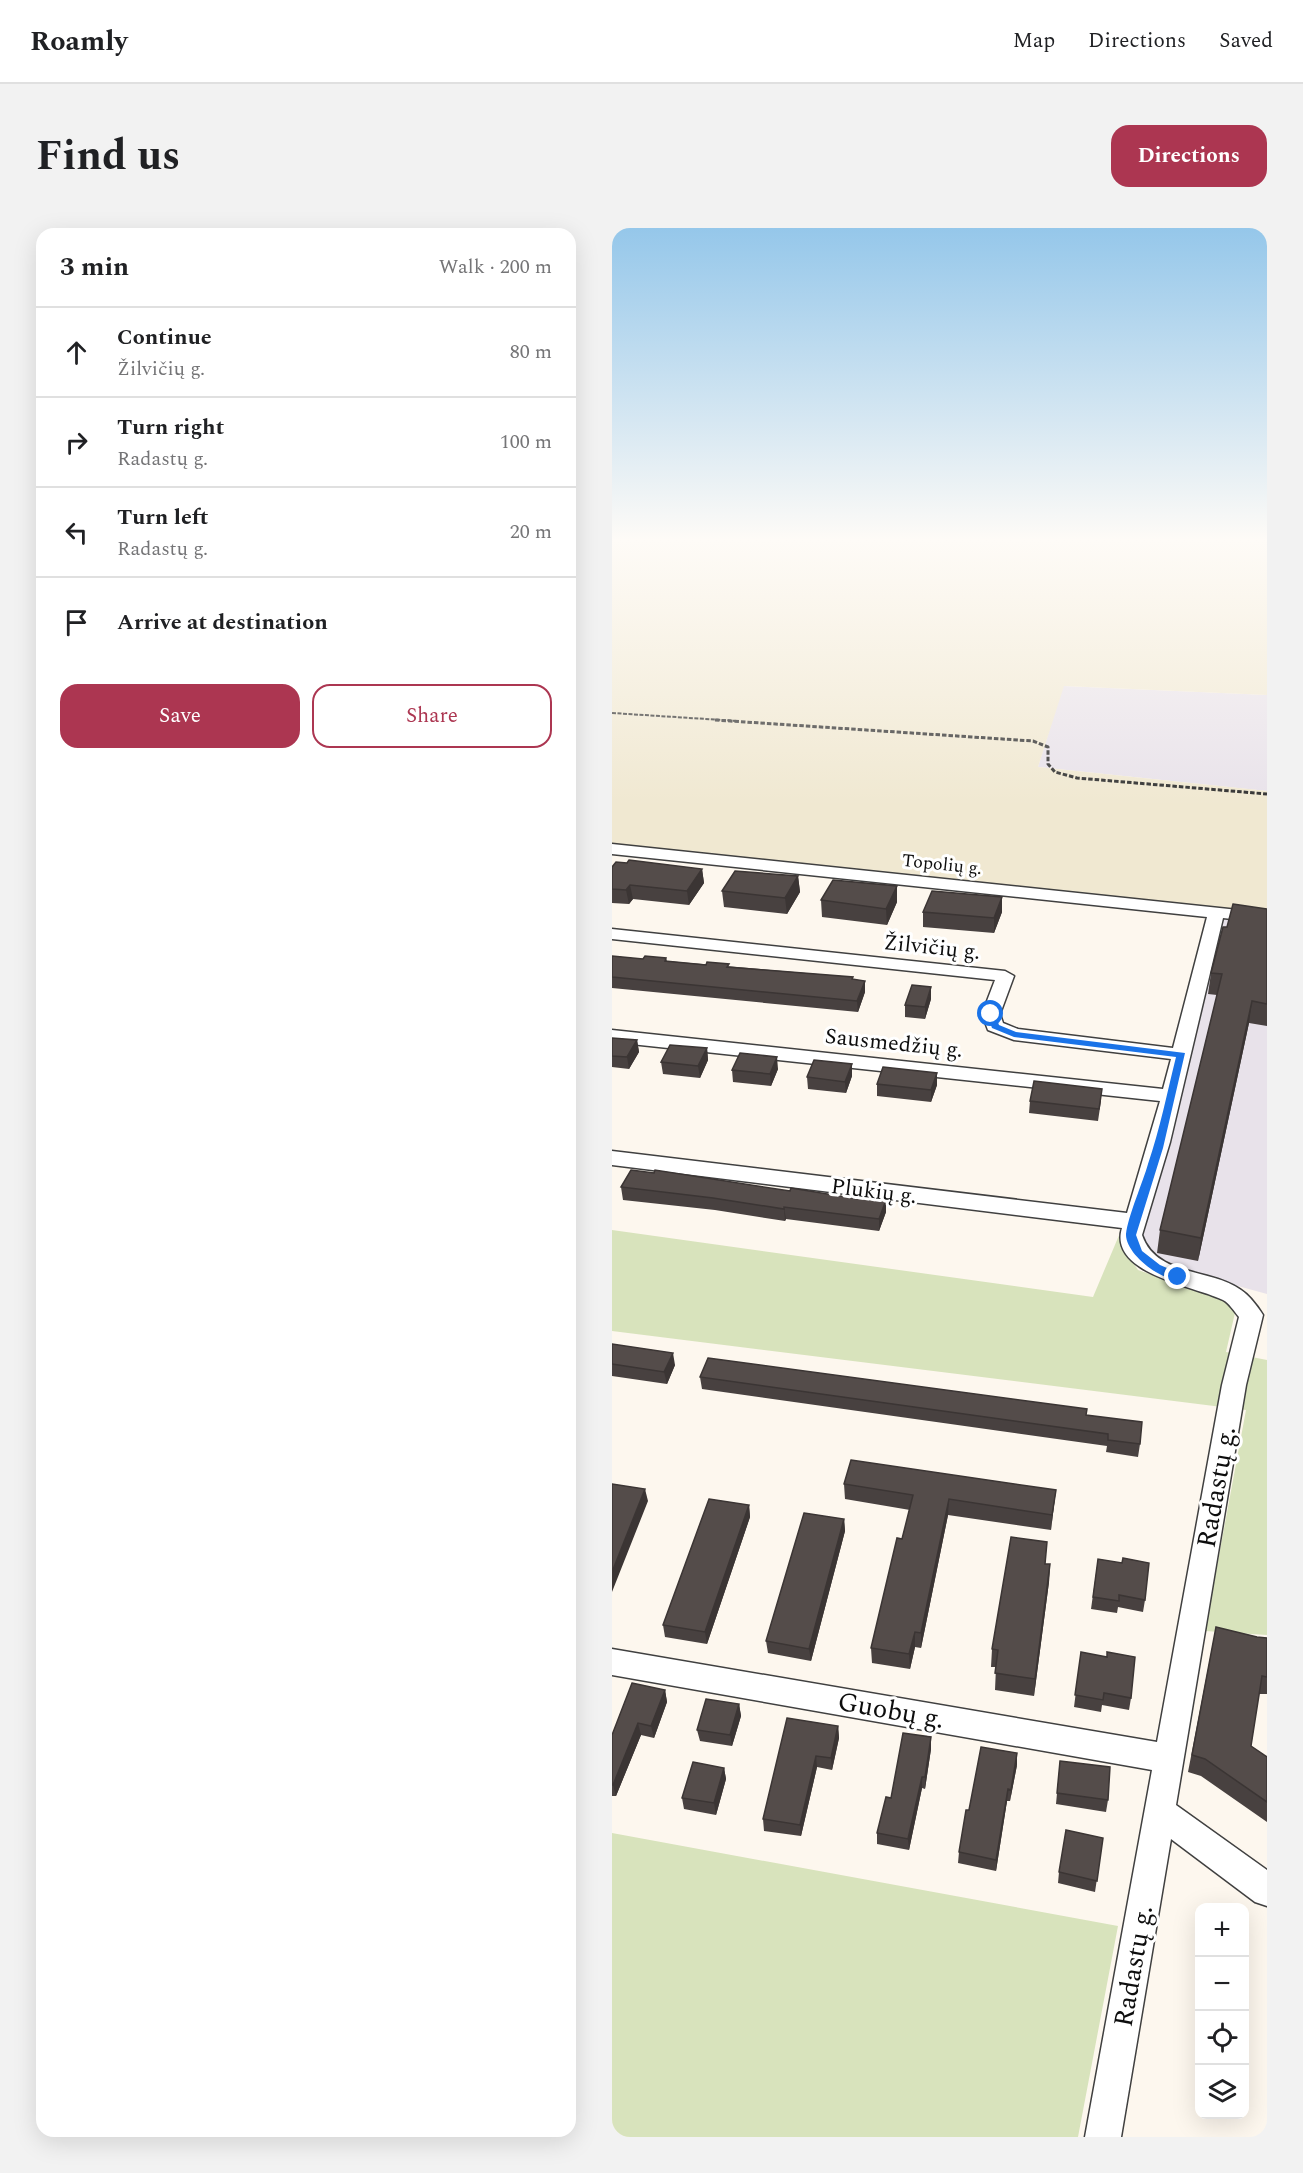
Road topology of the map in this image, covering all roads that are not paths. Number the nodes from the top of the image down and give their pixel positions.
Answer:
1 (613, 852) edge
2 (1216, 913) junction
3 (1267, 918) edge
4 (612, 934) edge
5 (612, 1036) edge
6 (1181, 1055) junction
7 (1171, 1096) junction
8 (612, 1158) edge
9 (1137, 1222) junction
10 (612, 1662) edge
11 (1170, 1759) junction
12 (1160, 1812) junction
13 (1267, 1890) edge
14 (1102, 2137) edge

1 - 2 street, Topolių g.
2 - 3 street, Topolių g.
2 - 6 street, Radastų g.
4 - 6 street, Žilvičių g.
5 - 7 street, Sausmedžių g.
6 - 7 street, Radastų g.
7 - 9 street, Radastų g.
8 - 9 street, Plukių g.
9 - 11 street, Radastų g.
10 - 11 street, Guobų g.
11 - 12 street, Radastų g.
12 - 13 street
12 - 14 street, Radastų g.

